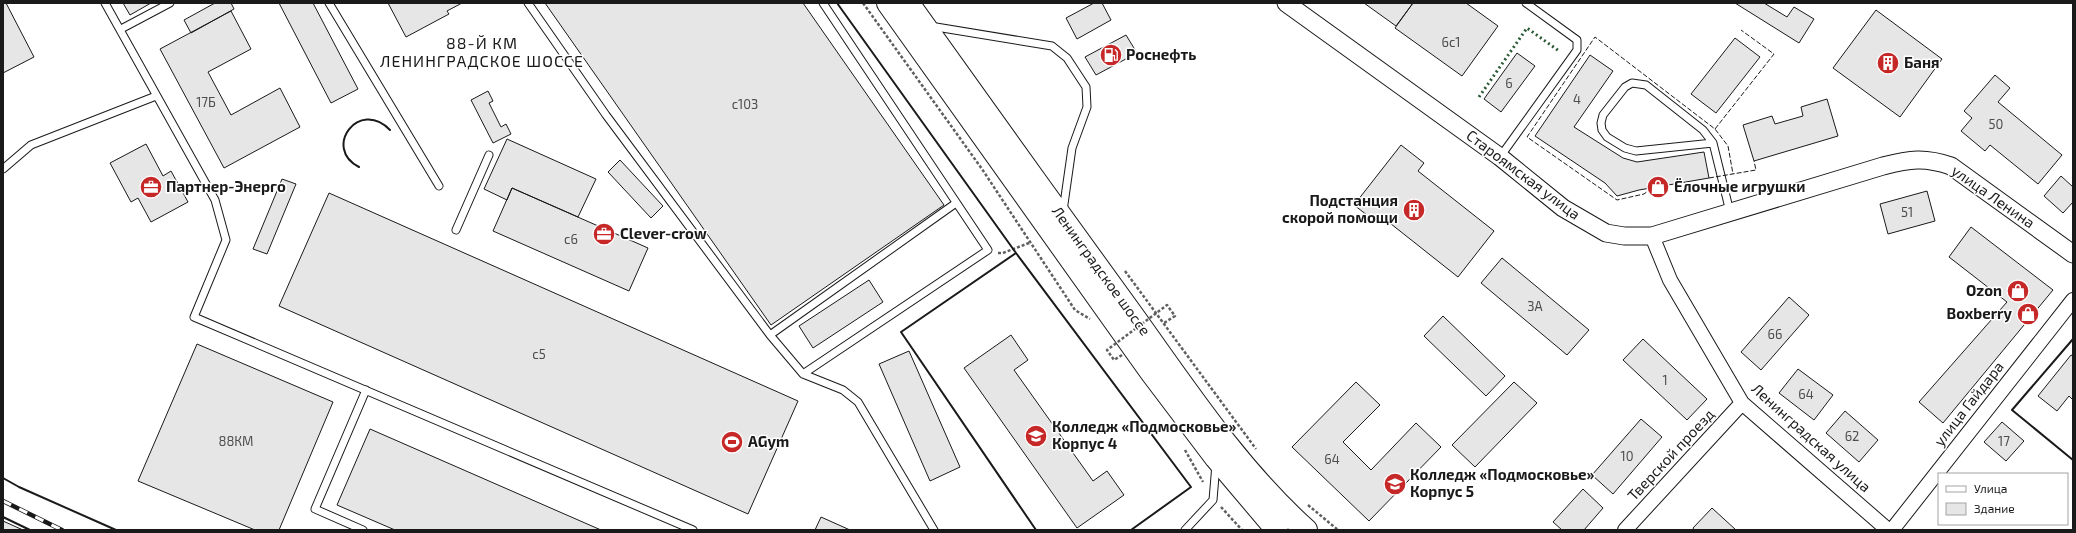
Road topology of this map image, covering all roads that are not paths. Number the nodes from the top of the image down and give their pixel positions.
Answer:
1 (105, 3) edge
2 (170, 3) edge
3 (329, 3) edge
4 (528, 3) edge
5 (823, 3) edge
6 (888, 3) edge
7 (908, 3) edge
8 (1286, 3) edge
9 (1526, 3) edge
10 (924, 26) junction
11 (121, 30) junction
12 (156, 96) junction
13 (1713, 143) junction
14 (489, 155) dead end
15 (1500, 157) junction
16 (1883, 166) joint
17 (3, 169) edge
18 (438, 186) dead end
19 (956, 203) junction
20 (1730, 212) junction
21 (1062, 218) junction
22 (456, 230) dead end
23 (1652, 236) junction
24 (2073, 254) edge
25 (2073, 300) edge
26 (770, 335) junction
27 (803, 374) junction
28 (366, 390) junction
29 (1742, 403) junction
30 (1216, 458) junction
31 (363, 530) edge
32 (693, 530) edge
33 (934, 530) edge
34 (1185, 530) edge
35 (1277, 530) edge
36 (1306, 530) edge
37 (1625, 530) edge
38 (1888, 530) edge
39 (1892, 530) edge

1 - 11 lane
2 - 11 lane
3 - 18 lane
4 - 26 lane
5 - 19 lane
6 - 30 highway, Ленинградское шоссе
7 - 10 highway, Ленинградское шоссе
8 - 15 street, Староямская улица
9 - 15 lane
10 - 21 highway, Ленинградское шоссе
10 - 21 lane
11 - 12 lane
12 - 17 lane
12 - 28 lane
13 - 13 lane
13 - 20 lane
14 - 22 lane
15 - 23 street, Староямская улица
16 - 20 street, Староямская улица
16 - 24 street, улица Ленина
19 - 26 lane
19 - 27 lane
20 - 23 street, Староямская улица
21 - 36 highway, Ленинградское шоссе
23 - 29 street, Ленинградская улица
25 - 39 street, улица Гайдара
26 - 27 lane
27 - 33 lane
28 - 31 lane
28 - 32 lane
29 - 37 street, Тверской проезд
29 - 38 street, Ленинградская улица
30 - 34 lane
30 - 35 highway, Ленинградское шоссе

